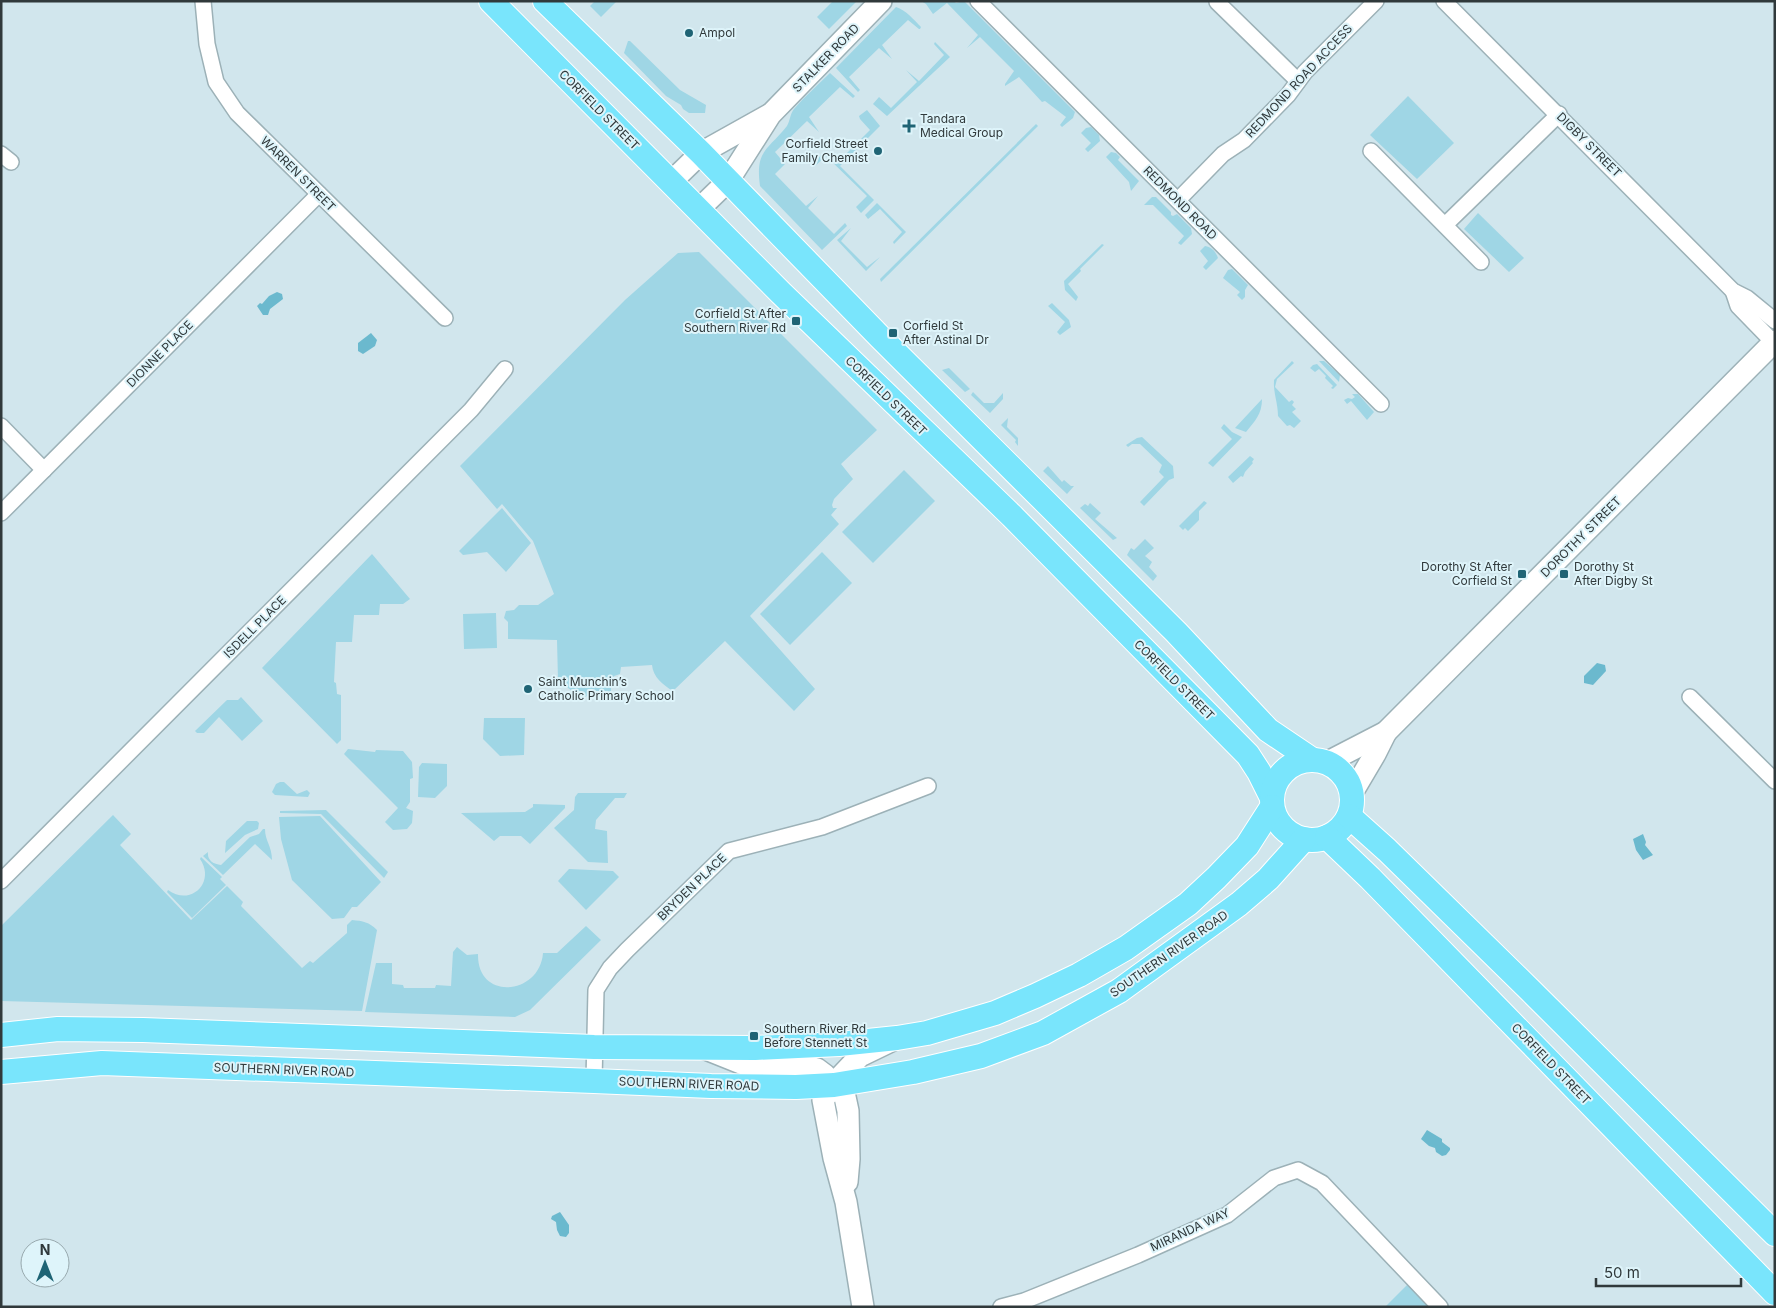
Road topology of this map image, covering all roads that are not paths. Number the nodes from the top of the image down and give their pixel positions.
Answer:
1 (203, 1) edge
2 (492, 1) edge
3 (545, 1) edge
4 (881, 1) edge
5 (978, 1) edge
6 (1376, 1) edge
7 (1444, 1) edge
8 (1217, 2) edge
9 (1298, 82) junction
10 (770, 114) junction
11 (1559, 114) junction
12 (1371, 151) dead end
13 (701, 153) junction
14 (728, 181) junction
15 (671, 182) junction
16 (319, 194) junction
17 (1178, 200) junction
18 (698, 210) junction
19 (1445, 225) junction
20 (1481, 262) dead end
21 (1733, 291) junction
22 (445, 318) dead end
23 (1775, 321) edge
24 (1774, 343) edge
25 (505, 369) dead end
26 (1381, 404) dead end
27 (1, 426) edge
28 (44, 470) junction
29 (1, 513) edge
30 (1690, 696) dead end
31 (1386, 732) junction
32 (1319, 761) junction
33 (1775, 781) edge
34 (928, 786) dead end
35 (1352, 793) junction
36 (1272, 802) junction
37 (1349, 816) junction
38 (1315, 838) junction
39 (1, 881) edge
40 (1, 1035) edge
41 (897, 1038) junction
42 (594, 1047) junction
43 (705, 1048) junction
44 (1, 1072) edge
45 (594, 1081) junction
46 (834, 1085) junction
47 (1775, 1234) edge
48 (1775, 1293) edge
49 (863, 1307) edge
50 (1001, 1307) edge
51 (1440, 1307) edge

1 - 16 street, WARREN STREET
2 - 15 main road, CORFIELD STREET
3 - 13 main road
4 - 10 main road, STALKER ROAD
5 - 17 street, REDMOND ROAD
6 - 9 street, REDMOND ROAD ACCESS
7 - 11 street, DIGBY STREET
8 - 9 street
9 - 17 street, REDMOND ROAD ACCESS
10 - 13 main road, STALKER ROAD
10 - 14 main road, STALKER ROAD
11 - 19 street
11 - 21 street, DIGBY STREET
12 - 19 street
13 - 14 main road
13 - 15 main road, STALKER ROAD
14 - 18 main road, STALKER ROAD
14 - 32 main road
15 - 18 main road, CORFIELD STREET
16 - 22 street, WARREN STREET
16 - 28 street, DIONNE PLACE
17 - 26 street, REDMOND ROAD
18 - 36 main road, CORFIELD STREET
19 - 20 street
21 - 23 street, DIGBY STREET
21 - 24 street, DIGBY STREET
24 - 31 main road, DOROTHY STREET
25 - 39 street, ISDELL PLACE
27 - 28 street
28 - 29 street, DIONNE PLACE
30 - 33 street
31 - 32 main road, DOROTHY STREET
31 - 35 main road, DOROTHY STREET
32 - 35 main road
32 - 36 main road
34 - 42 street, BRYDEN PLACE
35 - 37 main road
36 - 38 main road
36 - 41 main road
37 - 38 main road
37 - 47 main road
38 - 46 main road, SOUTHERN RIVER ROAD
38 - 48 main road, CORFIELD STREET
40 - 42 main road
41 - 43 main road
41 - 46 main road
42 - 43 main road
42 - 45 street, BRYDEN PLACE
43 - 46 main road
44 - 45 main road, SOUTHERN RIVER ROAD
45 - 46 main road, SOUTHERN RIVER ROAD
46 - 49 main road
50 - 51 street, MIRANDA WAY

